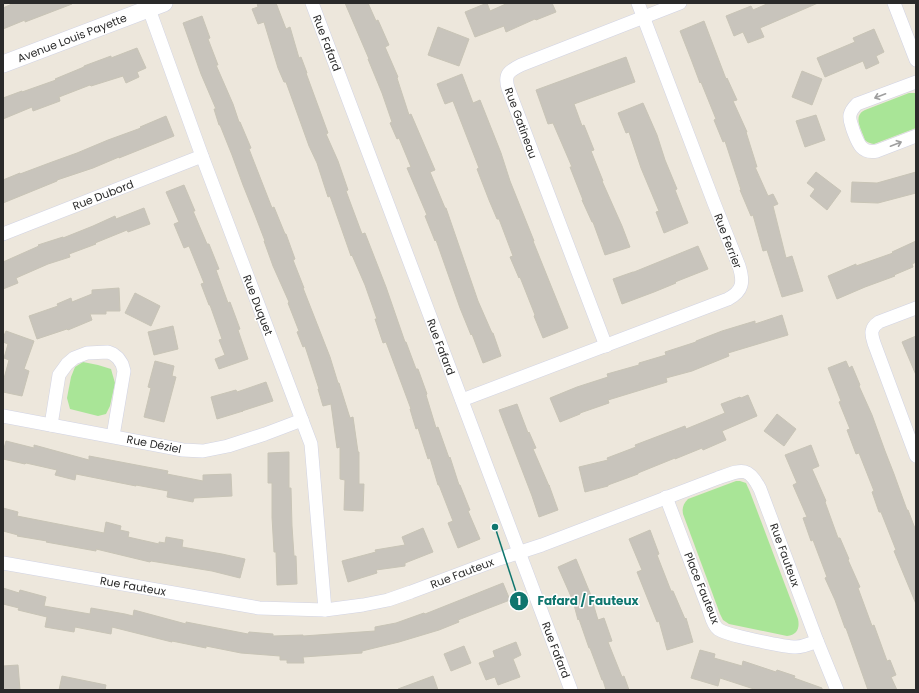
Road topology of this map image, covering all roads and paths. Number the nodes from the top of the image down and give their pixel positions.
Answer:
1 (312, 3) edge
2 (638, 3) edge
3 (680, 3) edge
4 (894, 3) edge
5 (157, 6) edge
6 (644, 17) junction
7 (916, 60) edge
8 (3, 64) edge
9 (916, 82) edge
10 (916, 136) edge
11 (202, 156) junction
12 (3, 234) edge
13 (916, 308) edge
14 (606, 346) junction
15 (462, 400) junction
16 (3, 416) edge
17 (302, 420) junction
18 (52, 424) junction
19 (113, 436) junction
20 (916, 456) edge
21 (666, 497) junction
22 (519, 553) junction
23 (3, 563) edge
24 (325, 610) junction
25 (817, 641) junction
26 (571, 690) edge
27 (837, 690) edge

1 - 15 street, Rue Fafard
2 - 6 street, Rue Ferrier
3 - 6 street, Rue Gatineau
4 - 7 street
5 - 8 street, Avenue Louis Payette
5 - 11 street, Rue Duquet
6 - 14 street, Rue Ferrier
6 - 14 street, Rue Gatineau
9 -> 10 street
11 - 12 street, Rue Dubord
11 - 17 street, Rue Duquet
13 - 20 street
14 - 15 street, Rue Ferrier
15 - 22 street, Rue Fafard
16 - 18 street, Rue Déziel
17 - 19 street, Rue Déziel
17 - 24 street, Rue Duquet
18 - 19 street, Rue Déziel
18 - 19 street
21 - 22 street, Rue Fauteux
21 - 25 street, Place Fauteux
21 - 25 street, Rue Fauteux
22 - 24 street, Rue Fauteux
22 - 26 street, Rue Fafard
23 - 24 street, Rue Fauteux
25 - 27 street, Rue Fauteux

